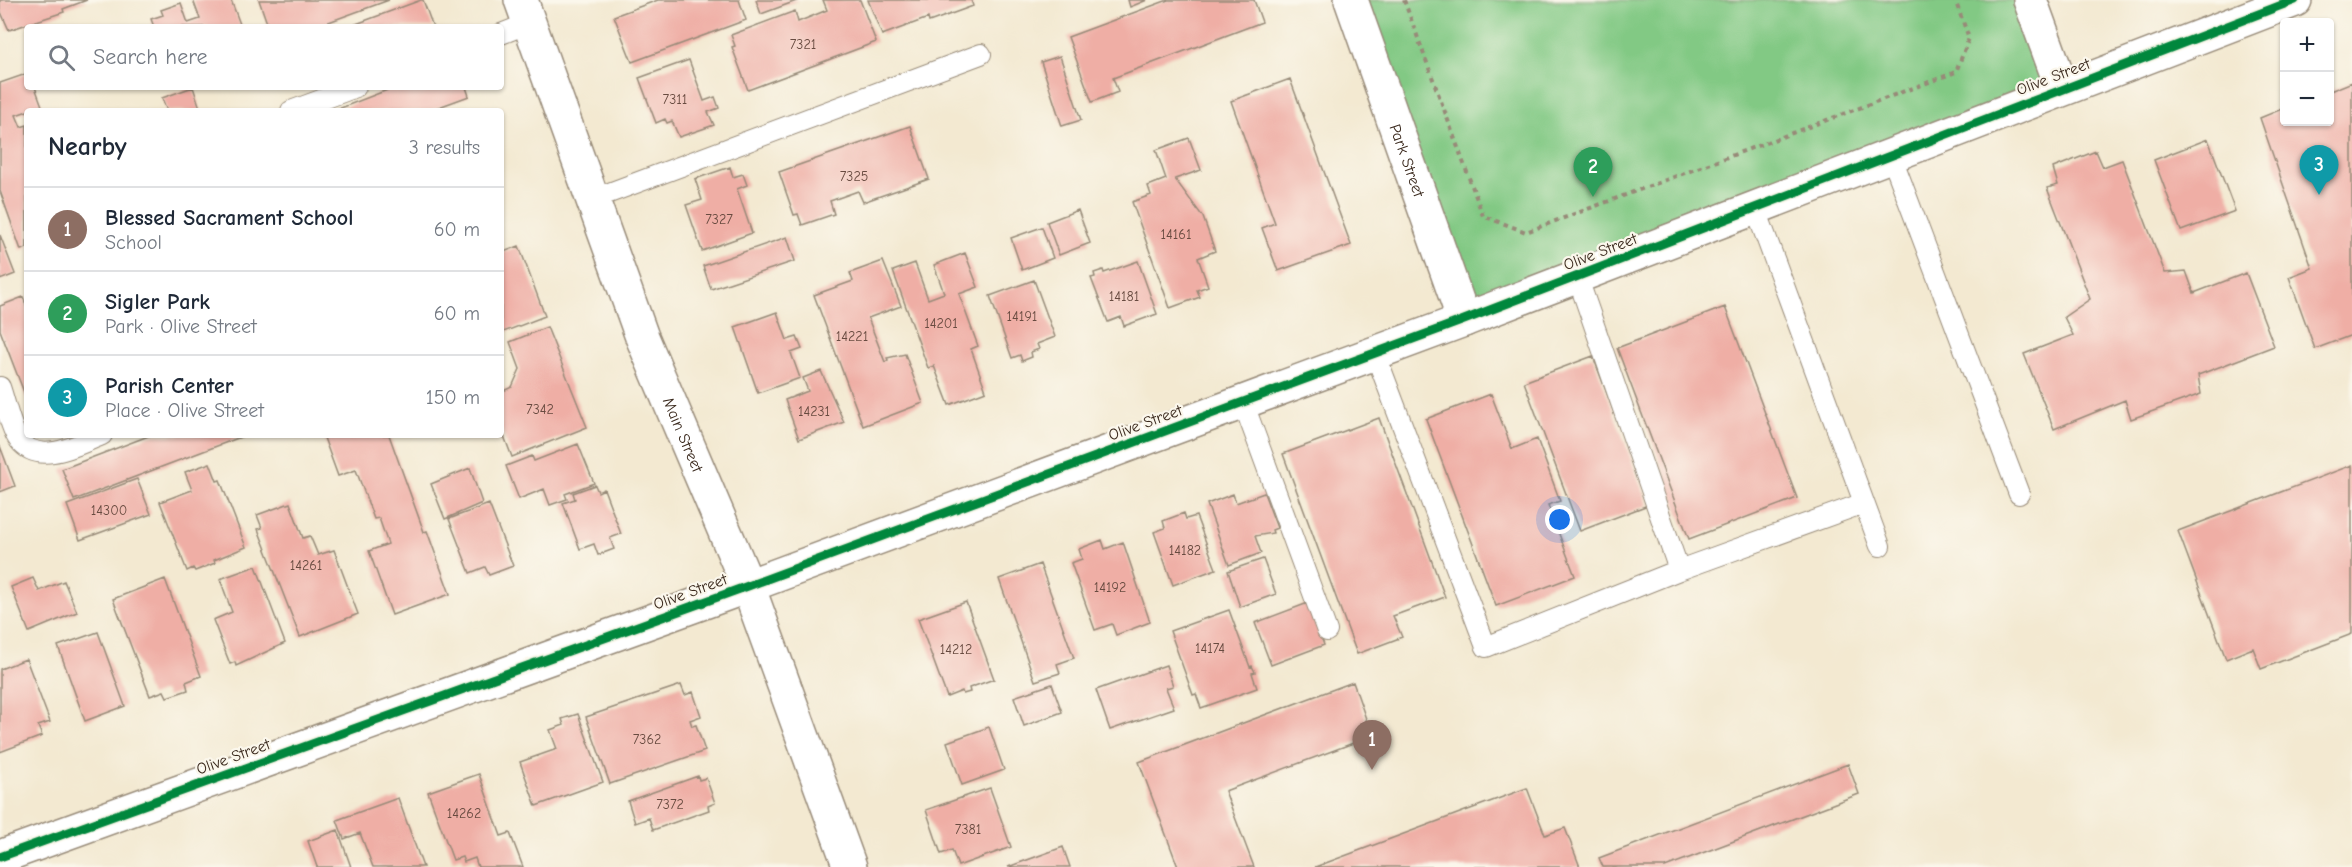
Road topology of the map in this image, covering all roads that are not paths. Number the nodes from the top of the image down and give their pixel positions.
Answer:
1 (1351, 0) edge
2 (2030, 0) edge
3 (2295, 0) edge
4 (517, 19) edge
5 (981, 54) dead end
6 (2062, 88) junction
7 (348, 90) edge
8 (299, 108) edge
9 (1891, 155) junction
10 (593, 199) junction
11 (1755, 207) junction
12 (1577, 276) junction
13 (1464, 320) junction
14 (1375, 353) junction
15 (0, 387) edge
16 (1244, 402) junction
17 (94, 438) edge
18 (2019, 494) dead end
19 (1864, 503) junction
20 (1880, 546) dead end
21 (1679, 570) junction
22 (748, 586) junction
23 (1328, 631) dead end
24 (0, 856) edge
25 (850, 867) edge

1 - 13 street, Park Street
2 - 6 street
3 - 6 street, Olive Street
4 - 10 street, Main Street
5 - 10 lane
6 - 9 street, Olive Street
7 - 8 lane
9 - 11 street, Olive Street
9 - 18 lane
10 - 22 street, Main Street
11 - 12 street, Olive Street
11 - 19 lane
12 - 13 street, Olive Street
12 - 21 lane
13 - 14 street, Olive Street
14 - 16 street, Olive Street
14 - 21 lane
15 - 17 lane
16 - 22 street, Olive Street
16 - 23 lane
19 - 20 lane
19 - 21 lane
22 - 24 street, Olive Street
22 - 25 street, Main Street

